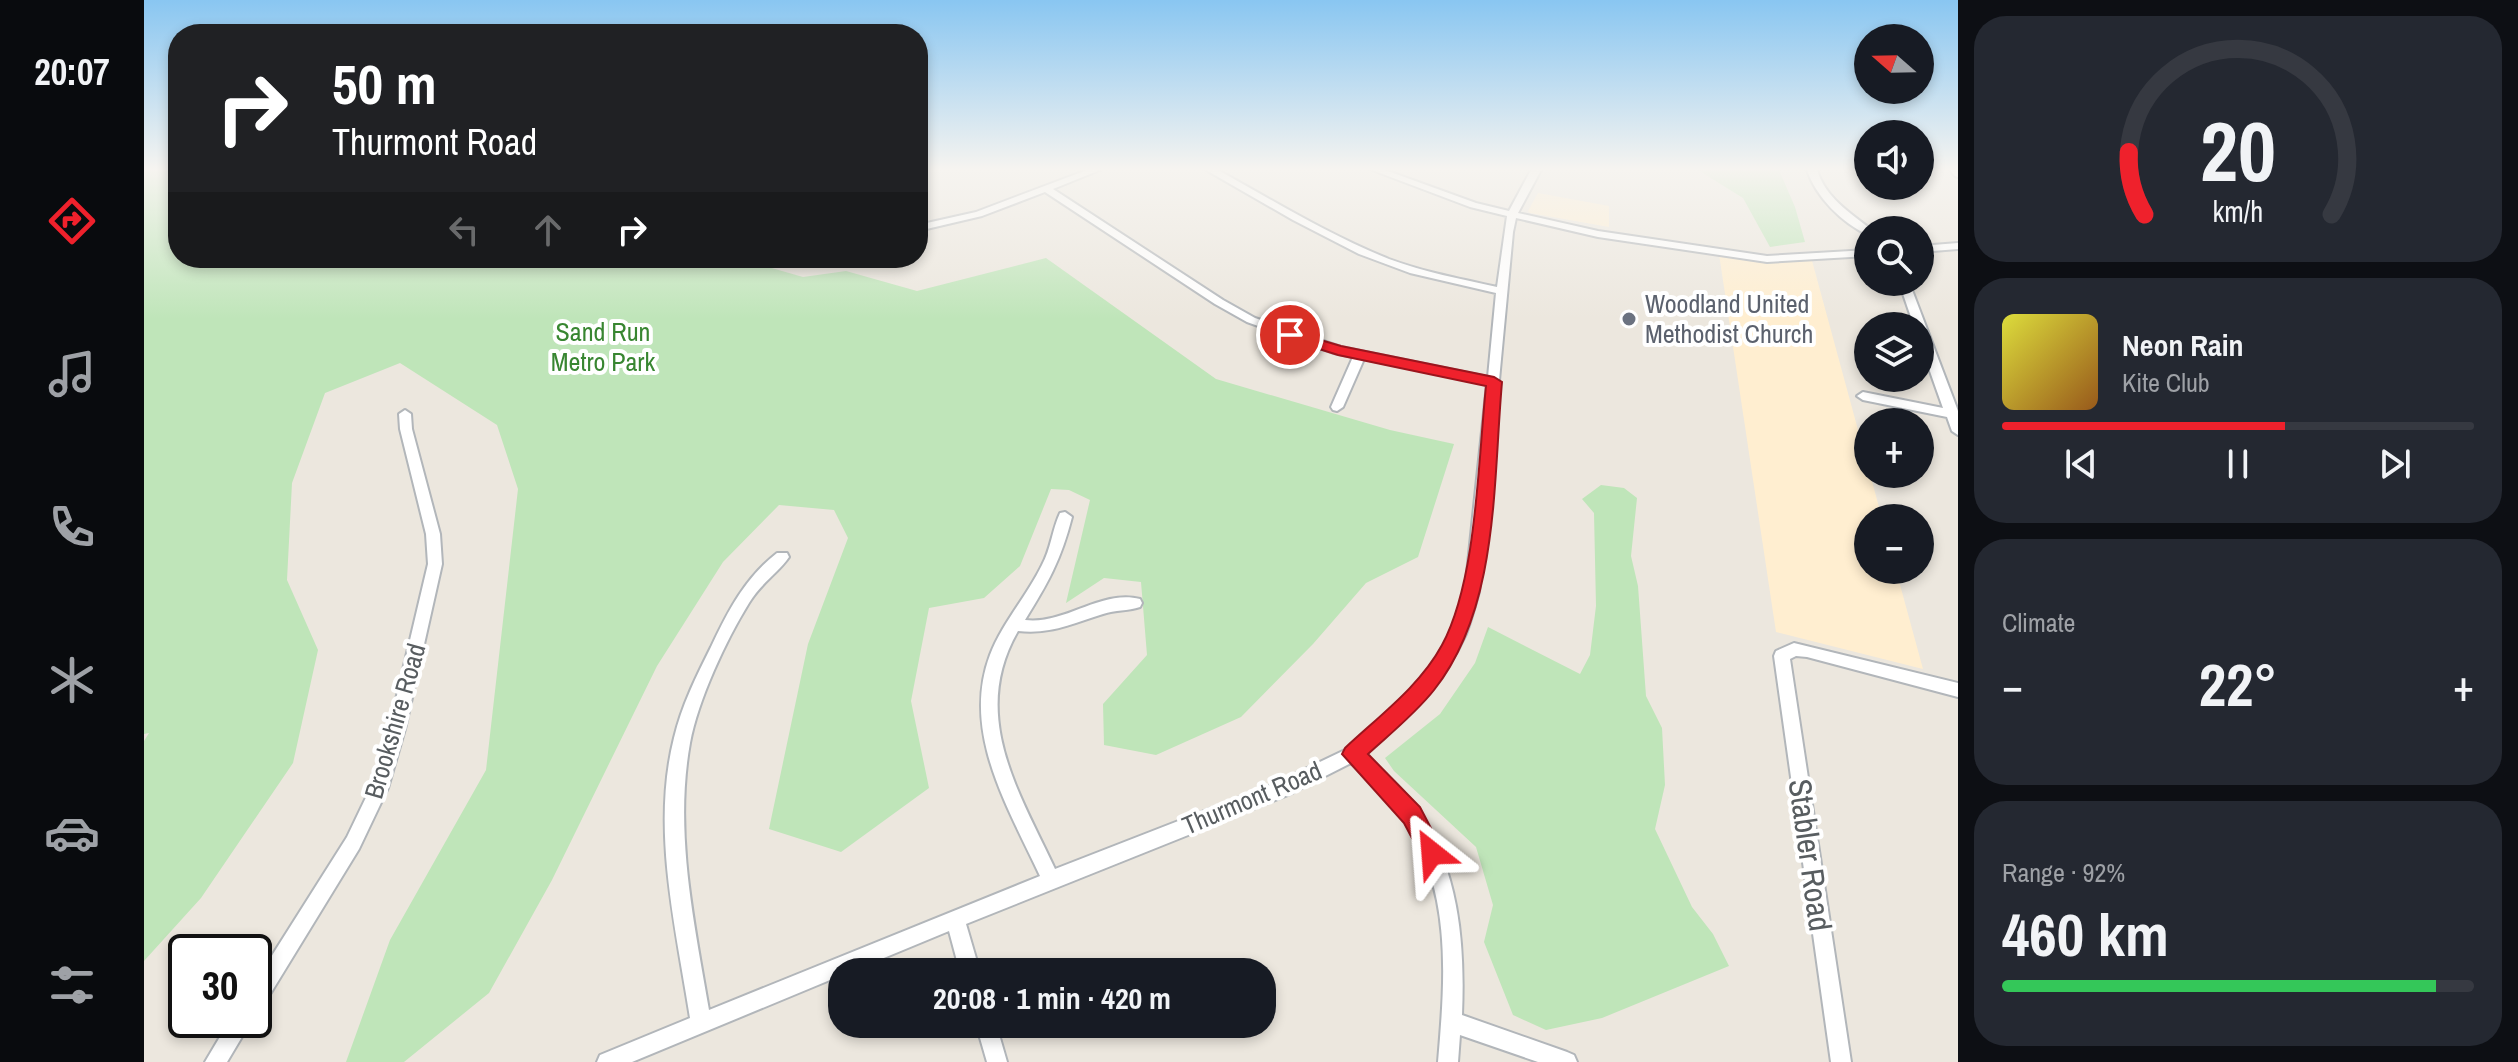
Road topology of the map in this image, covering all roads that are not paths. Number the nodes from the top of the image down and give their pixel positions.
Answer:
1 (955, 220) edge
2 (1093, 220) edge
3 (1304, 220) edge
4 (1511, 220) edge
5 (1532, 220) edge
6 (928, 226) edge
7 (1958, 246) edge
8 (1934, 248) edge
9 (1854, 254) edge
10 (1503, 291) junction
11 (1360, 355) junction
12 (1934, 361) edge
13 (1494, 382) junction
14 (1863, 396) dead end
15 (1337, 407) dead end
16 (405, 414) dead end
17 (1955, 414) edge
18 (1958, 431) edge
19 (1065, 517) dead end
20 (782, 557) dead end
21 (1135, 603) dead end
22 (1015, 625) junction
23 (1958, 690) edge
24 (1353, 754) junction
25 (1051, 880) junction
26 (955, 919) junction
27 (966, 958) edge
28 (272, 973) edge
29 (1451, 1021) junction
30 (701, 1023) junction
31 (230, 1038) edge
32 (990, 1038) edge
33 (215, 1062) edge
34 (607, 1062) edge
35 (997, 1062) edge
36 (1448, 1062) edge
37 (1567, 1062) edge
38 (1841, 1062) edge

1 - 6 street
2 - 11 street
3 - 10 street
4 - 10 street, Thurmont Road
5 - 9 street
7 - 8 street
10 - 13 street, Thurmont Road
11 - 13 street
11 - 15 street
12 - 17 street
13 - 24 street, Thurmont Road
14 - 17 street
16 - 28 street, Brookshire Road
17 - 18 street
19 - 22 street
20 - 30 street
21 - 22 street
22 - 25 street
23 - 38 street, Stabler Road
24 - 25 street, Thurmont Road
24 - 29 street
25 - 26 street, Thurmont Road
26 - 27 street
26 - 30 street, Thurmont Road
29 - 36 street
29 - 37 street
30 - 34 street, Thurmont Road
31 - 33 street
32 - 35 street

